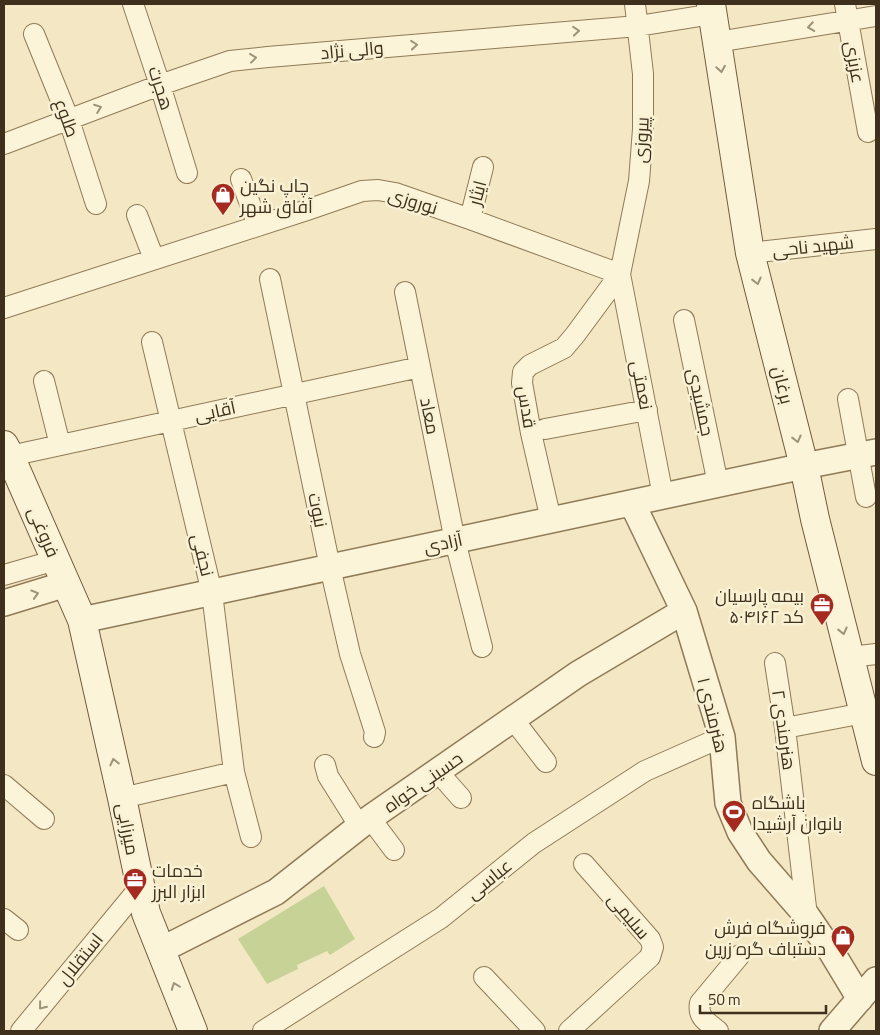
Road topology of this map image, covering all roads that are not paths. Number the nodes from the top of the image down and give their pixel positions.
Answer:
1 (133, 4) edge
2 (636, 4) edge
3 (712, 9) edge
4 (846, 12) edge
5 (876, 16) edge
6 (638, 26) junction
7 (34, 34) dead end
8 (717, 42) junction
9 (160, 85) junction
10 (69, 120) junction
11 (868, 132) dead end
12 (4, 144) edge
13 (483, 167) dead end
14 (187, 173) dead end
15 (242, 179) dead end
16 (96, 204) dead end
17 (137, 215) dead end
18 (470, 218) junction
19 (258, 226) junction
20 (876, 240) edge
21 (750, 253) junction
22 (154, 259) junction
23 (620, 274) junction
24 (270, 279) dead end
25 (405, 292) dead end
26 (4, 308) edge
27 (684, 320) dead end
28 (152, 342) dead end
29 (420, 367) junction
30 (44, 380) dead end
31 (294, 394) junction
32 (848, 400) dead end
33 (647, 410) junction
34 (171, 421) junction
35 (545, 429) dead end
36 (60, 445) junction
37 (7, 451) edge
38 (867, 454) edge
39 (804, 466) junction
40 (718, 484) junction
41 (663, 496) junction
42 (866, 497) dead end
43 (632, 503) junction
44 (551, 520) junction
45 (455, 540) junction
46 (330, 568) junction
47 (61, 572) junction
48 (4, 575) edge
49 (212, 593) junction
50 (4, 603) edge
51 (684, 611) junction
52 (82, 620) junction
53 (482, 647) dead end
54 (863, 655) edge
55 (775, 663) dead end
56 (864, 713) junction
57 (513, 719) junction
58 (786, 728) junction
59 (374, 737) dead end
60 (722, 737) junction
61 (876, 761) edge
62 (546, 762) dead end
63 (326, 765) dead end
64 (234, 772) junction
65 (438, 772) junction
66 (4, 785) edge
67 (122, 798) junction
68 (461, 798) dead end
69 (44, 820) dead end
70 (365, 823) junction
71 (251, 837) dead end
72 (394, 850) dead end
73 (584, 864) dead end
74 (140, 887) junction
75 (807, 916) junction
76 (161, 950) junction
77 (740, 954) dead end
78 (484, 977) dead end
79 (876, 980) edge
80 (860, 999) junction
81 (21, 1031) edge
82 (192, 1031) edge
83 (263, 1031) edge
84 (535, 1031) edge
85 (569, 1031) edge
86 (718, 1031) edge
87 (832, 1031) edge

1 - 9 street, هجرت
2 - 6 street, پیروزی
3 - 6 street, والی نژاد
3 - 8 main road, برغان
4 - 5 street
4 -> 8 street
4 - 11 street, عزیزی
9 -> 6 street, والی نژاد
6 - 23 street, پیروزی
7 - 10 street, طلوع
8 -> 21 main road, برغان
10 -> 9 street, والی نژاد
9 - 14 street, هجرت
10 - 12 street, والی نژاد
10 - 16 street, طلوع
13 - 18 street, ایثار
15 - 19 street
17 - 22 street
18 - 19 street, نوروزی
18 - 23 street, نوروزی
19 - 22 street, نوروزی
20 - 21 street, شهید ناحی
21 -> 39 main road, برغان
22 - 26 street, نوروزی
23 - 33 street, نعمتی
23 - 44 street, قدس
24 - 31 street, نبوت
25 - 29 street, معاد
27 - 40 street, جمشیدی
28 - 34 street, نجفی
29 - 31 street, آقایی
29 - 45 street, معاد
30 - 36 street
31 - 34 street, آقایی
31 - 46 street, نبوت
32 - 38 street
33 - 35 street
33 - 41 street, نعمتی
34 - 36 street, آقایی
34 - 49 street, نجفی
36 - 37 street, آقایی
37 - 47 main road, فروغی
38 - 39 street, آزادی
38 - 42 street
39 - 40 street, آزادی
39 -> 54 main road, برغان
40 - 41 street, آزادی
41 - 43 street, آزادی
43 - 44 street, آزادی
43 - 51 street, هنرمندی ۱
44 - 45 street, آزادی
45 - 46 street, آزادی
45 - 53 street, معاد
46 - 49 street, آزادی
46 - 59 street, نبوت
47 - 48 street
50 -> 47 street
47 - 52 main road, فروغی
49 - 52 street, آزادی
49 - 64 street, نجفی
51 - 57 street, حسینی خواه
51 - 60 street, هنرمندی ۱
67 -> 52 main road, میرزایی
54 - 56 main road, برغان
55 - 58 street, هنرمندی ۲
56 - 58 street
56 - 61 main road, برغان
57 - 62 street
57 - 65 street, حسینی خواه
58 - 75 street, هنرمندی ۲
60 - 75 street, هنرمندی ۱
60 - 83 street, عباسی
63 - 70 street
64 - 67 street
64 - 71 street, نجفی
65 - 68 street
65 - 70 street, حسینی خواه
66 - 69 street
67 - 74 main road, میرزایی
70 - 72 street
70 - 76 street, حسینی خواه
73 - 85 street, سلیمی
74 - 76 main road, میرزایی
74 -> 81 street, استقلال
75 - 80 street, هنرمندی ۱
82 -> 76 main road, میرزایی
77 - 86 street
78 - 84 street
79 - 80 street
80 - 87 street

